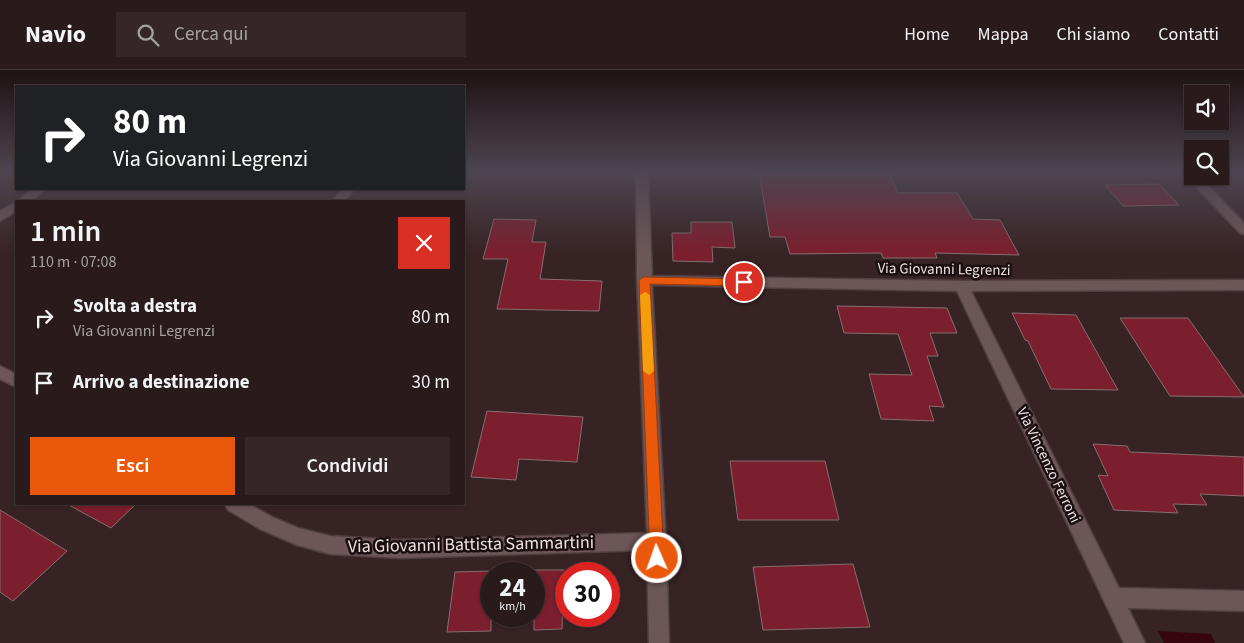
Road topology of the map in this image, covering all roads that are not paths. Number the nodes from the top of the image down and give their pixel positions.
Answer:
1 (642, 200) edge
2 (1215, 200) edge
3 (15, 207) edge
4 (0, 217) edge
5 (1244, 230) edge
6 (644, 280) junction
7 (1244, 285) edge
8 (962, 286) junction
9 (0, 372) edge
10 (15, 380) edge
11 (236, 505) edge
12 (657, 541) junction
13 (1114, 598) junction
14 (1244, 601) edge
15 (659, 643) edge
16 (1136, 643) edge

1 - 6 street
2 - 5 street
3 - 4 street
6 - 8 street, Via Giovanni Legrenzi
6 - 12 street
7 - 8 street, Via Giovanni Legrenzi
8 - 13 street, Via Vincenzo Ferroni
9 - 10 street
11 - 12 street, Via Giovanni Battista Sammartini
12 - 15 street
13 - 14 street
13 - 16 street, Via Vincenzo Ferroni

